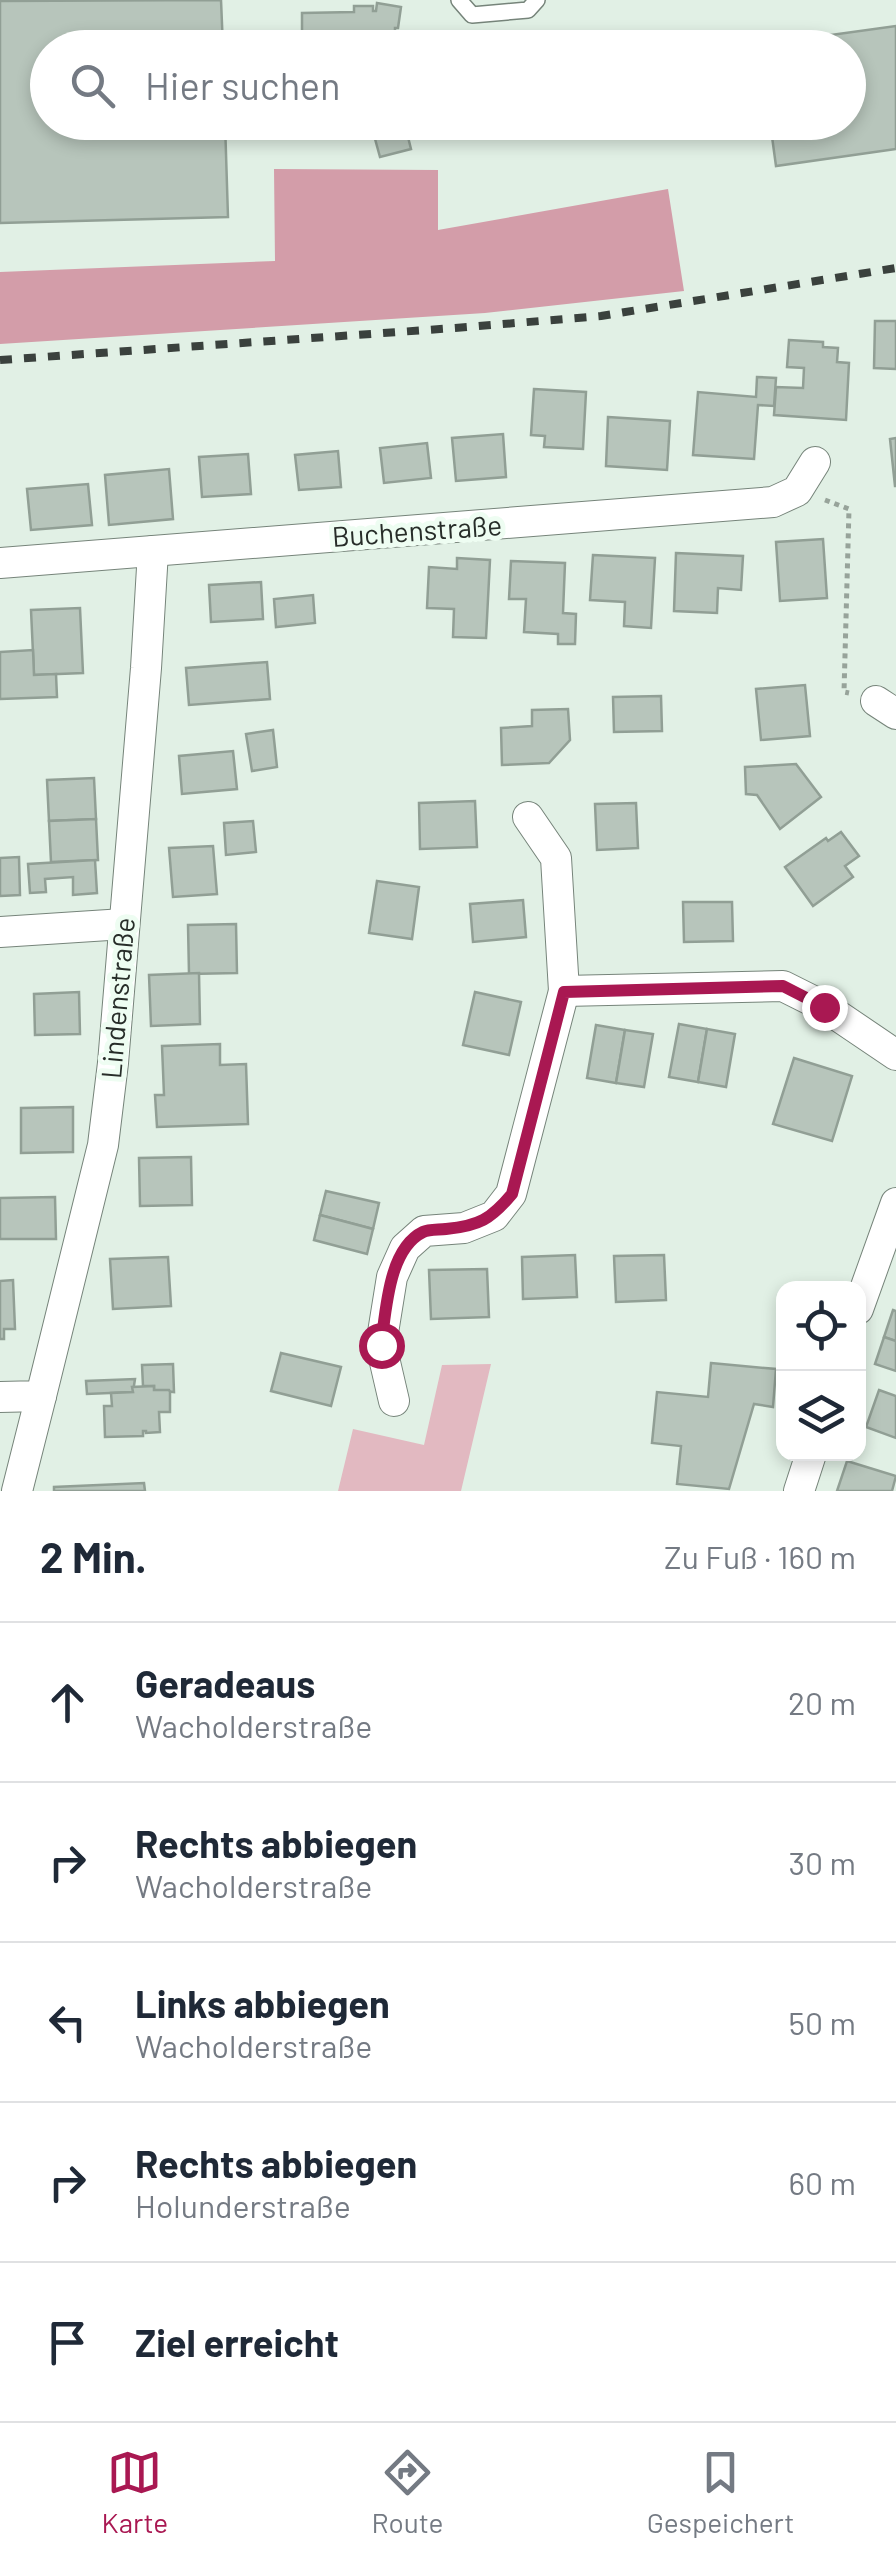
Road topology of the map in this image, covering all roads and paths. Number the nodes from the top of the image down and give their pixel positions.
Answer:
1 (460, 0) edge
2 (537, 0) edge
3 (815, 462) dead end
4 (797, 491) junction
5 (153, 551) junction
6 (0, 563) edge
7 (886, 708) edge
8 (528, 817) dead end
9 (124, 924) junction
10 (0, 932) edge
11 (564, 992) junction
12 (896, 1055) edge
13 (896, 1202) edge
14 (866, 1287) edge
15 (41, 1396) junction
16 (0, 1398) edge
17 (394, 1400) dead end
18 (809, 1461) edge
19 (17, 1491) edge
20 (799, 1491) edge

1 - 2 lane
3 - 4 street
4 - 5 street, Buchenstraße
4 - 7 path
5 - 6 street, Buchenstraße
5 - 9 street, Lindenstraße
8 - 11 street
9 - 10 street
9 - 15 street, Lindenstraße
11 - 12 street
11 - 17 street
13 - 14 street
15 - 16 street
15 - 19 street, Lindenstraße
18 - 20 street

